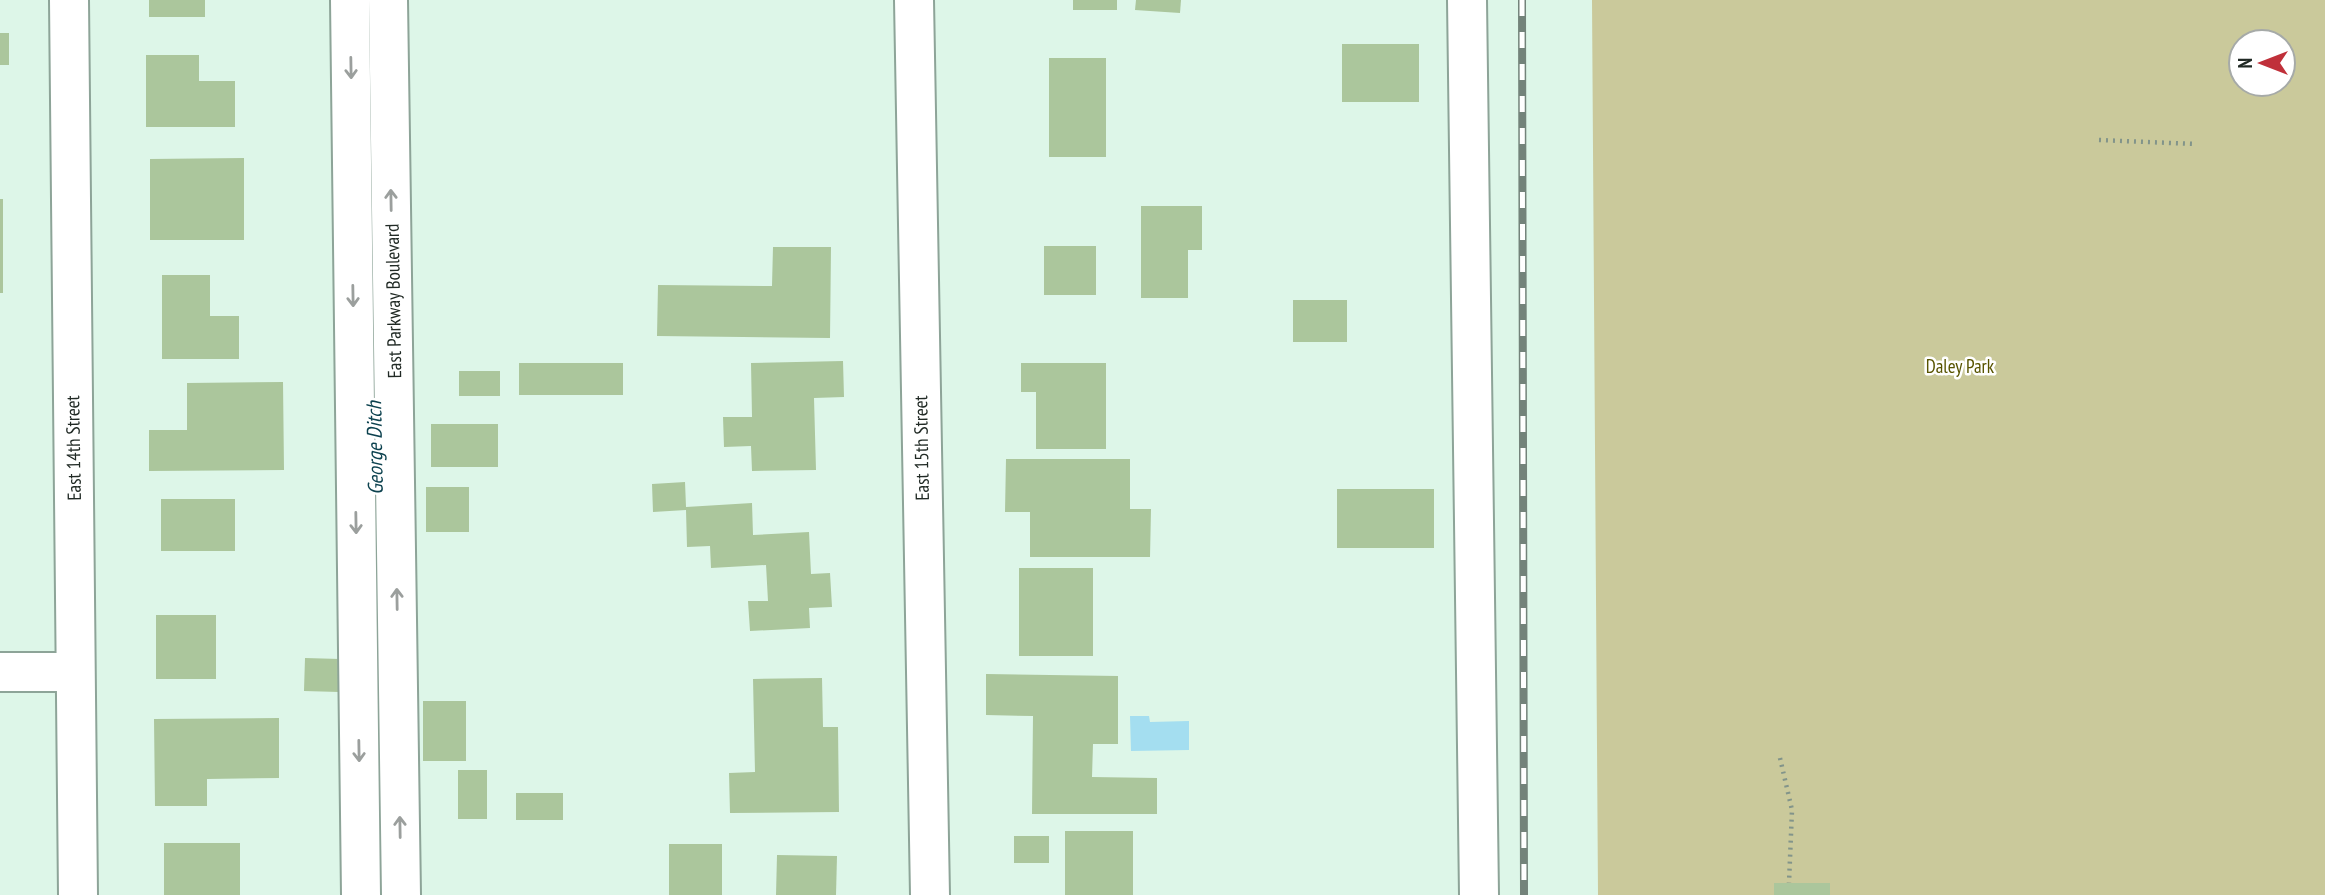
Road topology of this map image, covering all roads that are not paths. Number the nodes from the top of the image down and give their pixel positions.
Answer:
1 (69, 0) edge
2 (350, 0) edge
3 (388, 0) edge
4 (914, 0) edge
5 (1467, 0) edge
6 (0, 672) edge
7 (75, 672) junction
8 (78, 895) edge
9 (361, 895) edge
10 (401, 895) edge
11 (930, 895) edge
12 (1479, 895) edge

1 - 7 street, East 14th Street
2 -> 9 street, East Parkway Boulevard
10 -> 3 street, East Parkway Boulevard
4 - 11 street, East 15th Street
5 - 12 street
6 - 7 street
7 - 8 street, East 14th Street

